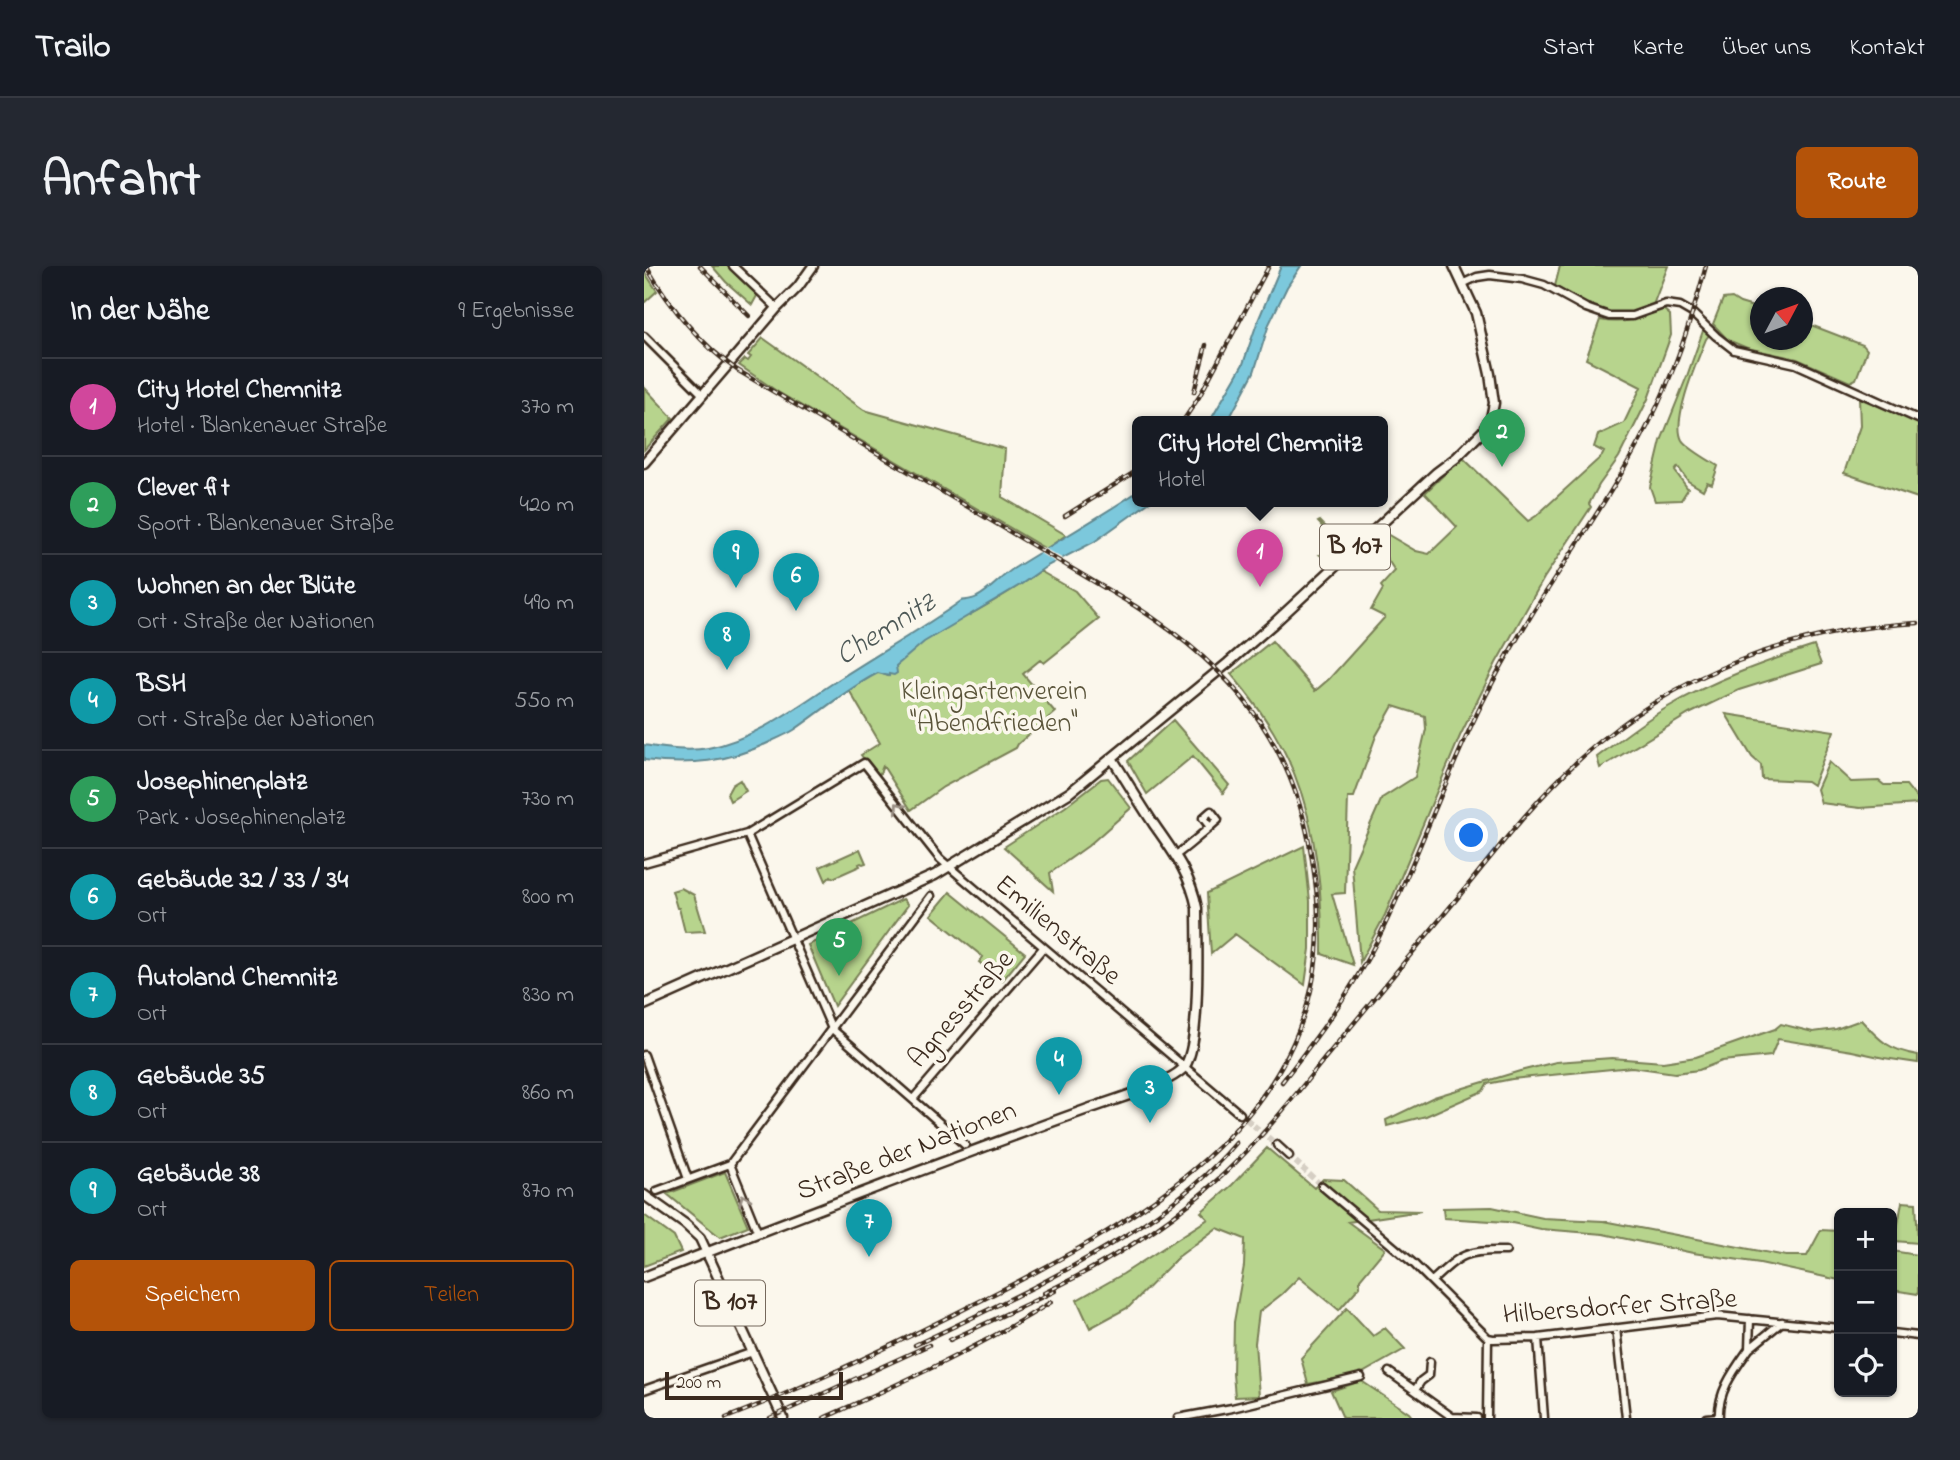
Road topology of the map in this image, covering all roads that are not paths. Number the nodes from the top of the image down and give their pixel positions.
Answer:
1 (733, 266) edge
2 (813, 266) edge
3 (1454, 266) edge
4 (1462, 284) junction
5 (778, 308) junction
6 (644, 335) edge
7 (703, 395) junction
8 (1918, 419) edge
9 (644, 463) edge
10 (1112, 758) junction
11 (1210, 827) dead end
12 (747, 834) junction
13 (1176, 855) junction
14 (644, 863) edge
15 (950, 868) junction
16 (931, 896) dead end
17 (792, 939) junction
18 (1043, 948) junction
19 (644, 1006) edge
20 (832, 1029) junction
21 (644, 1055) edge
22 (1185, 1067) junction
23 (913, 1099) junction
24 (1240, 1114) tunnel mouth
25 (965, 1145) dead end
26 (1277, 1145) tunnel mouth
27 (1289, 1156) tunnel mouth
28 (730, 1164) junction
29 (688, 1179) junction
30 (1322, 1186) tunnel mouth
31 (657, 1191) dead end
32 (644, 1195) edge
33 (758, 1233) junction
34 (1506, 1251) dead end
35 (707, 1253) junction
36 (644, 1277) edge
37 (1432, 1281) junction
38 (1750, 1319) junction
39 (1782, 1322) junction
40 (1834, 1327) edge
41 (1616, 1328) junction
42 (1897, 1334) edge
43 (1918, 1336) edge
44 (1488, 1338) junction
45 (1538, 1338) junction
46 (1749, 1349) junction
47 (753, 1352) junction
48 (1430, 1362) dead end
49 (1389, 1372) dead end
50 (1361, 1377) dead end
51 (644, 1390) edge
52 (1415, 1390) junction
53 (783, 1418) edge
54 (1178, 1418) edge
55 (1477, 1418) edge
56 (1487, 1418) edge
57 (1544, 1418) edge
58 (1626, 1418) edge
59 (1707, 1418) edge
60 (1719, 1418) edge

1 - 5 street
2 - 5 main road
3 - 4 main road, B 107
4 - 8 street
4 - 10 main road, B 107
5 - 7 main road
6 - 7 street
7 - 9 main road
10 - 13 main road
10 - 15 main road, B 107
11 - 13 street
12 - 14 street
15 -> 12 street, Emilienstraße
12 - 17 street
13 - 22 main road
15 - 17 main road, B 107
15 - 18 street, Emilienstraße
16 - 20 street
17 - 19 main road, B 107
17 - 20 street
18 - 22 street, Emilienstraße
18 - 23 street, Agnesstraße
20 - 23 street
20 - 28 street
21 - 29 street
22 - 24 street, Emilienstraße
22 - 33 main road, Straße der Nationen
23 - 25 street
26 - 27 street
28 - 29 street
33 -> 28 street
29 - 31 street
30 - 37 street
32 - 35 main road, B 107
33 - 35 main road, Straße der Nationen
34 - 37 street
35 - 36 main road, Straße der Nationen
35 - 47 main road, B 107
37 - 44 street
38 - 39 street, Hilbersdorfer Straße
38 - 41 street, Hilbersdorfer Straße
38 - 46 street
39 - 40 street, Hilbersdorfer Straße
39 - 46 street
41 - 45 street, Hilbersdorfer Straße
41 - 58 street
42 - 43 street
44 - 45 street, Hilbersdorfer Straße
44 - 56 street
45 - 57 street
46 - 60 street
47 - 51 street
47 - 53 main road, B 107
48 - 52 street
49 - 52 street
50 - 54 street
52 - 55 street
59 - 60 street

